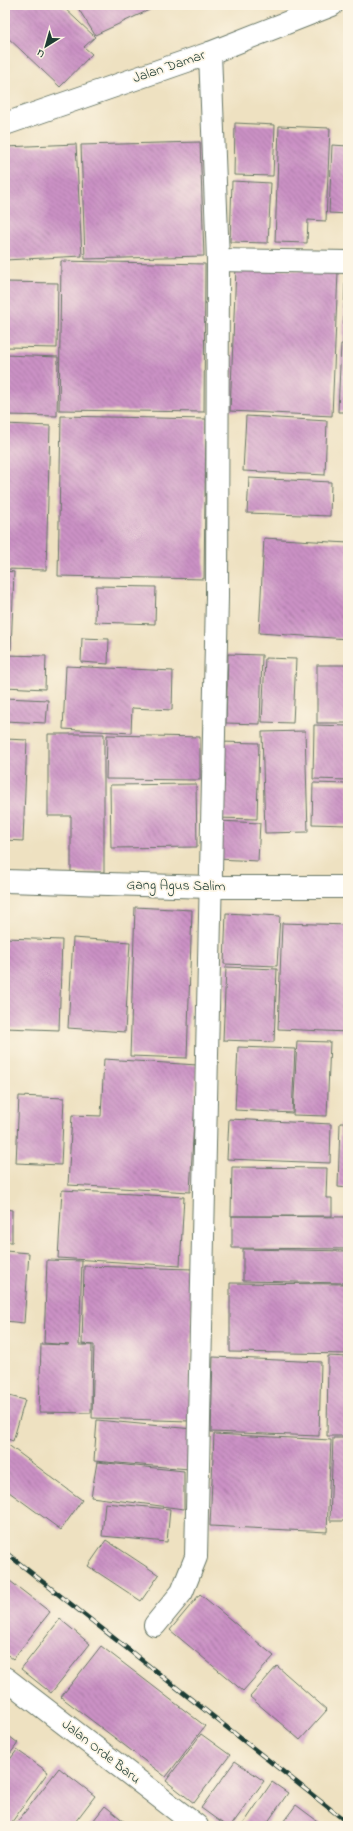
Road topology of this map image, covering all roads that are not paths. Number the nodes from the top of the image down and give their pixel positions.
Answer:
1 (332, 5) edge
2 (210, 52) junction
3 (5, 124) edge
4 (218, 260) junction
5 (348, 262) edge
6 (5, 881) edge
7 (210, 887) junction
8 (348, 887) edge
9 (155, 1626) dead end
10 (5, 1678) edge
11 (197, 1826) edge

1 - 2 street, Jalan Damar
2 - 3 street, Jalan Damar
2 - 4 street
4 - 5 street
4 - 7 street
6 - 7 street, Gang Agus Salim
7 - 8 street, Gang Agus Salim
7 - 9 street
10 - 11 street, Jalan Orde Baru

